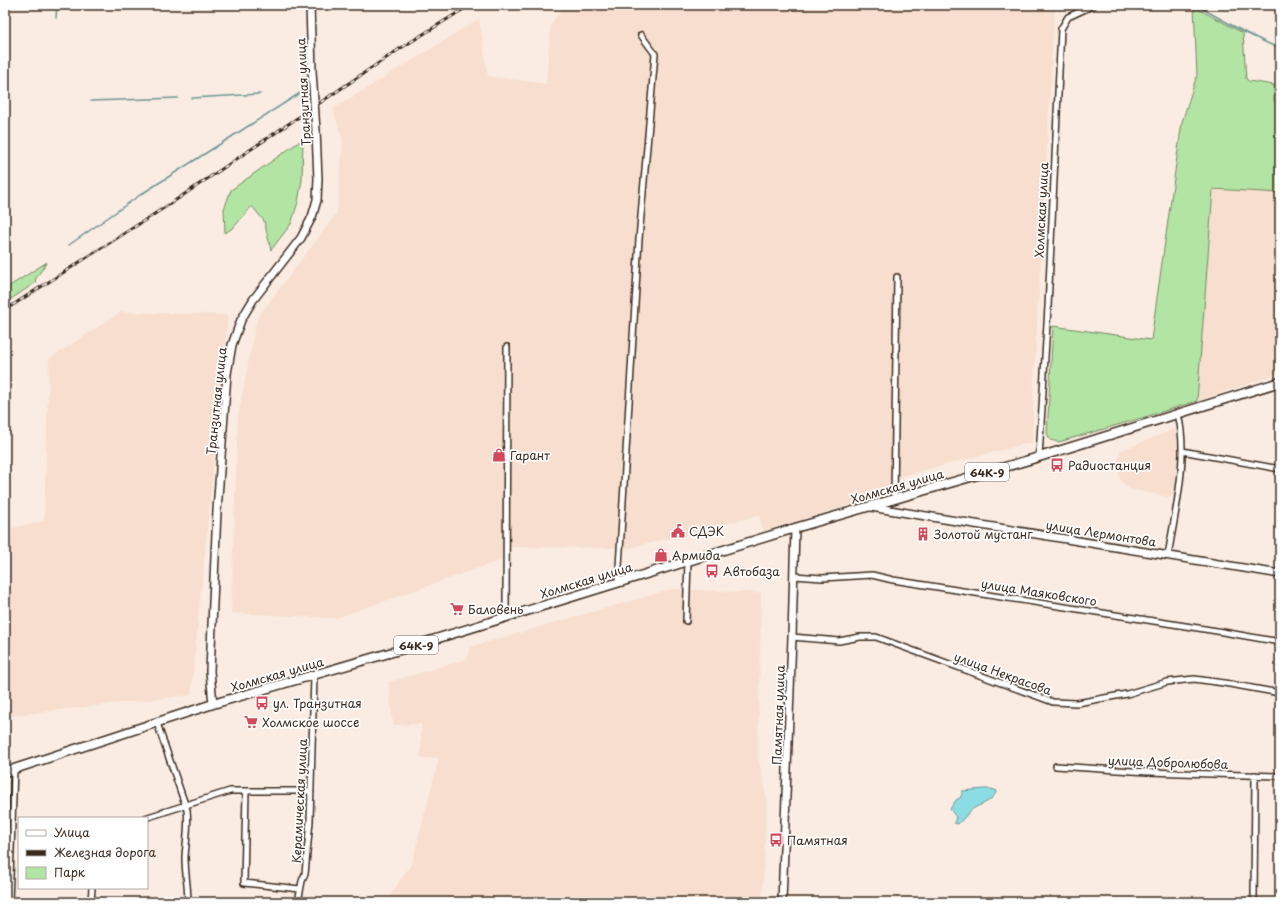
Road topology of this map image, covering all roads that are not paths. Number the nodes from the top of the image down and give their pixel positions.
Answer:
1 (310, 5) edge
2 (1094, 5) edge
3 (641, 35) dead end
4 (898, 277) dead end
5 (507, 347) dead end
6 (1280, 382) edge
7 (1178, 414) junction
8 (1182, 451) junction
9 (1039, 457) junction
10 (1280, 469) edge
11 (894, 500) junction
12 (871, 507) junction
13 (795, 528) junction
14 (1168, 556) junction
15 (688, 561) junction
16 (1280, 574) edge
17 (794, 576) junction
18 (618, 583) junction
19 (506, 617) junction
20 (686, 621) dead end
21 (792, 637) junction
22 (1280, 642) edge
23 (314, 675) junction
24 (1280, 693) edge
25 (212, 704) junction
26 (157, 722) junction
27 (1056, 766) dead end
28 (14, 770) junction
29 (5, 772) edge
30 (1255, 775) junction
31 (1280, 776) edge
32 (246, 791) junction
33 (311, 791) junction
34 (185, 805) junction
35 (148, 817) edge
36 (92, 889) edge
37 (300, 889) junction
38 (8, 902) edge
39 (91, 902) edge
40 (188, 902) edge
41 (298, 902) edge
42 (782, 902) edge
43 (1254, 902) edge

1 - 25 street, Транзитная улица, bridge
2 - 9 street, Холмская улица
3 - 18 street
4 - 11 street
5 - 19 street
6 - 7 main road, Холмская улица / 64К-9
7 - 8 street
7 - 9 main road, Холмская улица / 64К-9
8 - 10 street
8 - 14 street
9 - 11 main road, Холмская улица / 64К-9
11 - 12 main road, Холмская улица / 64К-9
12 - 13 main road, Холмская улица / 64К-9
12 - 14 street, улица Лермонтова
13 - 15 main road, Холмская улица / 64К-9
13 - 17 street, Памятная улица
14 - 16 street, улица Лермонтова
15 - 18 main road, Холмская улица / 64К-9
15 - 20 street
17 - 21 street, Памятная улица
17 - 22 street, улица Маяковского
18 - 19 main road, Холмская улица / 64К-9
19 - 23 main road, Холмская улица / 64К-9
21 - 24 street, улица Некрасова
21 - 42 street, Памятная улица
23 - 25 main road, Холмская улица / 64К-9
23 - 33 street, Керамическая улица
25 - 26 main road, Холмская улица / 64К-9
26 - 28 main road, Холмская улица / 64К-9
26 - 34 street
27 - 30 street, улица Добролюбова
28 - 29 main road, Холмская улица / 64К-9
28 - 38 street
30 - 31 street, улица Добролюбова
30 - 43 street
32 - 33 street
32 - 34 street
32 - 37 street
33 - 37 street, Керамическая улица
34 - 35 street
34 - 40 street
36 - 39 street
37 - 41 street, Керамическая улица

